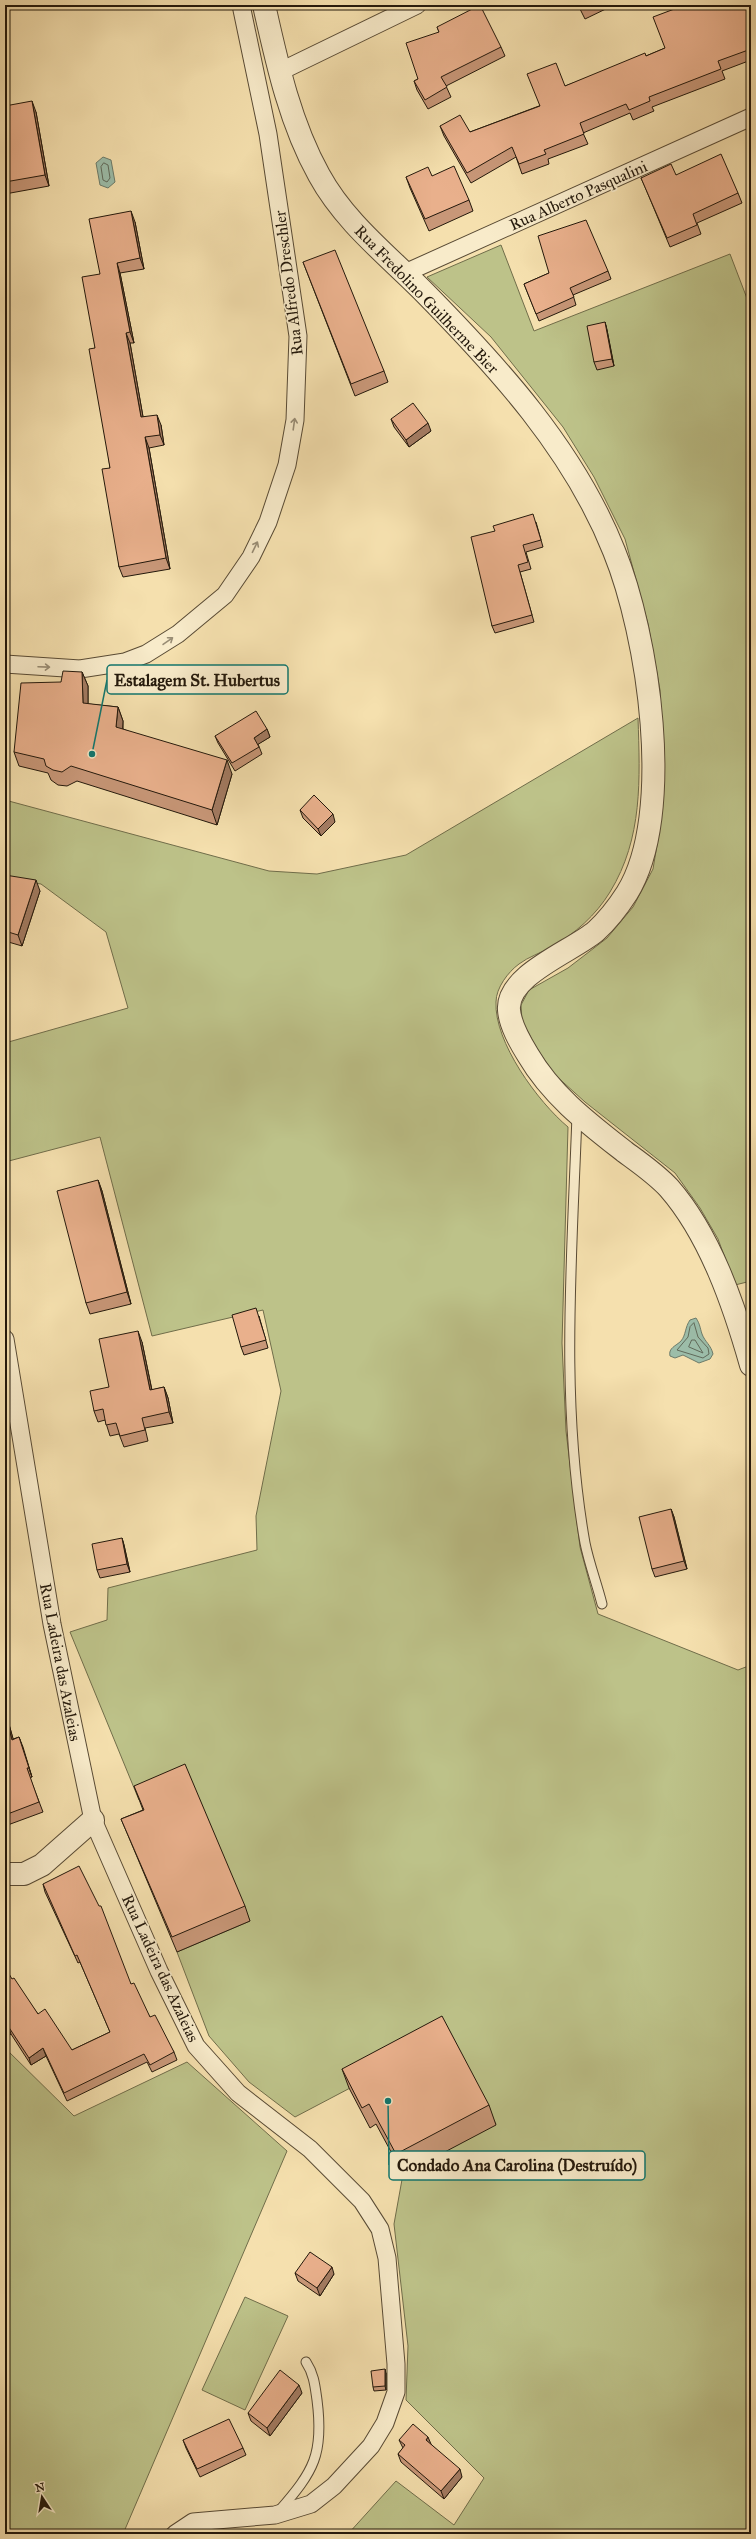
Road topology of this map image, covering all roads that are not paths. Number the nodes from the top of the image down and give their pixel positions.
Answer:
1 (241, 5) edge
2 (264, 5) edge
3 (417, 5) edge
4 (279, 72) junction
5 (751, 117) edge
6 (405, 272) junction
7 (5, 664) edge
8 (577, 1114) junction
9 (5, 1339) edge
10 (751, 1365) edge
11 (10, 1392) edge
12 (602, 1604) dead end
13 (93, 1820) junction
14 (5, 1874) edge
15 (306, 2362) dead end
16 (275, 2515) junction
17 (176, 2534) edge

7 -> 1 street, Rua Alfredo Dreschler
2 - 4 street, Rua Fredolino Guilherme Bier
3 - 4 street
4 - 6 street, Rua Fredolino Guilherme Bier
5 - 6 street, Rua Alberto Pasqualini
6 - 8 street, Rua Fredolino Guilherme Bier
8 - 10 street, Rua Fredolino Guilherme Bier
8 - 12 lane
9 - 11 street, Rua Ladeira das Azaleias
11 - 13 street, Rua Ladeira das Azaleias
13 - 14 street
13 - 16 street, Rua Ladeira das Azaleias
15 - 16 lane
16 - 17 street, Rua Ladeira das Azaleias

